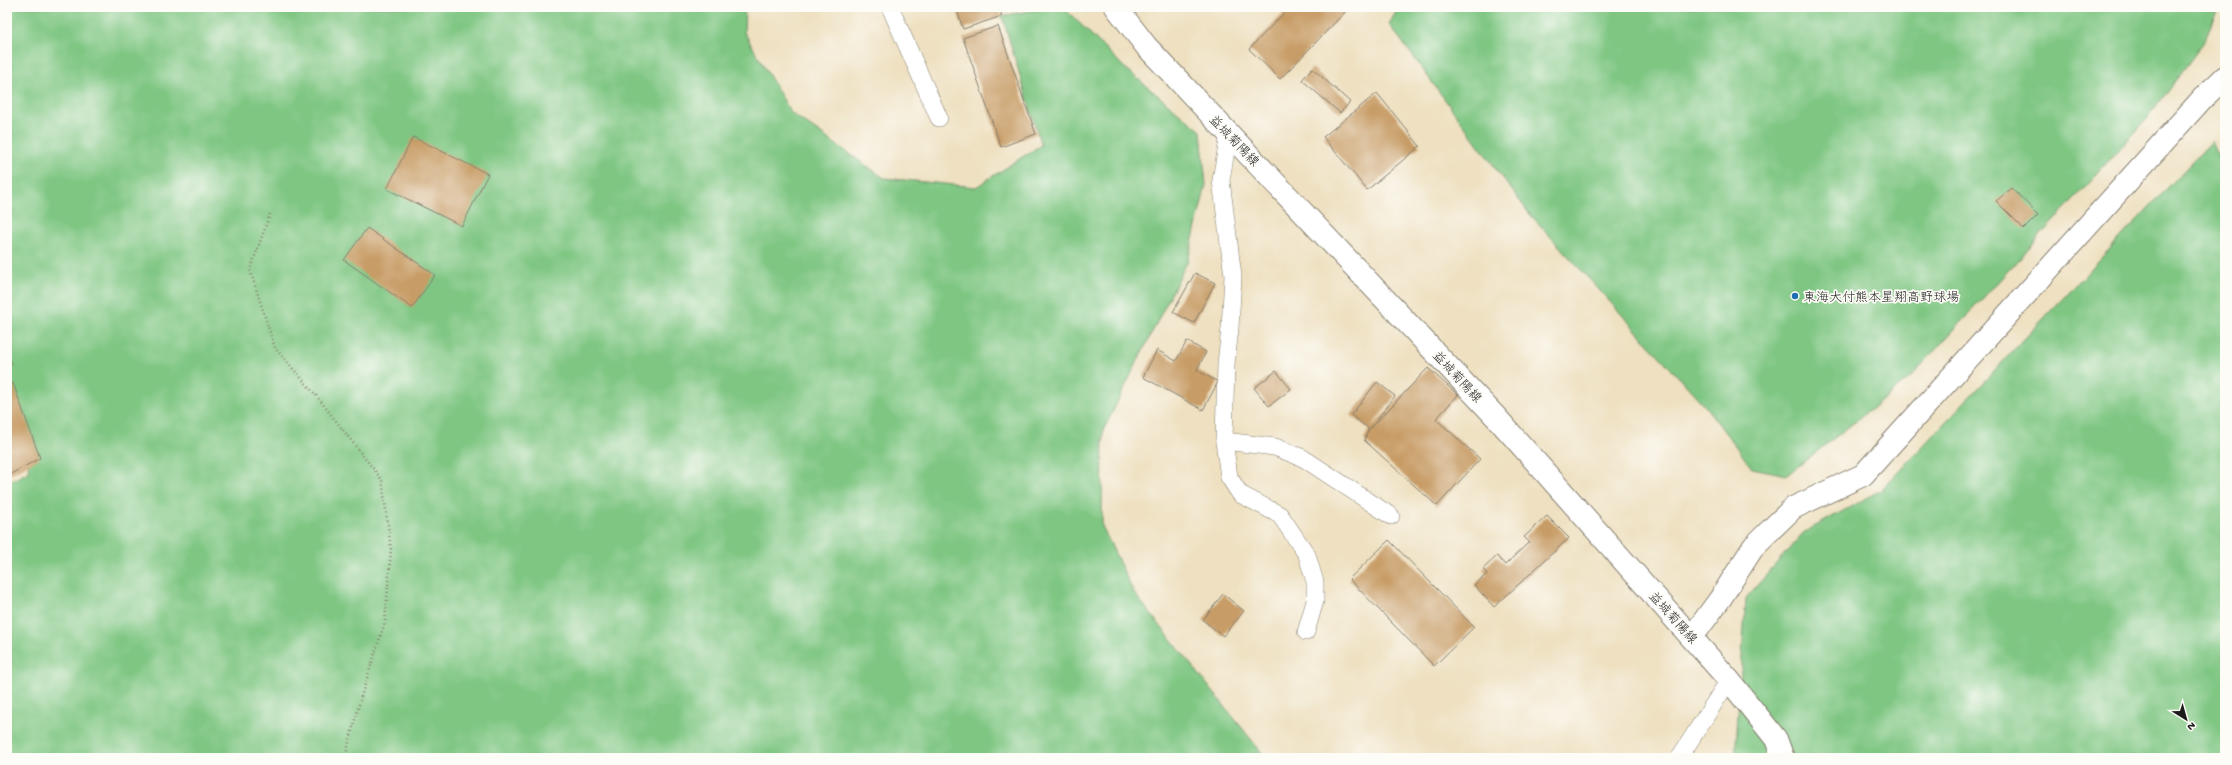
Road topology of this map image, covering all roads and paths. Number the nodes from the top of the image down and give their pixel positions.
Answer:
1 (890, 7) edge
2 (1116, 7) edge
3 (2223, 82) edge
4 (939, 118) dead end
5 (1229, 134) junction
6 (270, 214) dead end
7 (1224, 441) junction
8 (1391, 516) dead end
9 (1306, 632) dead end
10 (1692, 637) junction
11 (1729, 680) junction
12 (345, 758) edge
13 (1679, 758) edge
14 (1783, 758) edge

1 - 4 lane
2 - 5 main road, 益城菊陽線
3 - 10 main road
5 - 7 lane
5 - 10 main road, 益城菊陽線
6 - 12 path
7 - 8 lane
7 - 9 lane
10 - 11 main road, 益城菊陽線
11 - 13 lane
11 - 14 main road, 益城菊陽線

